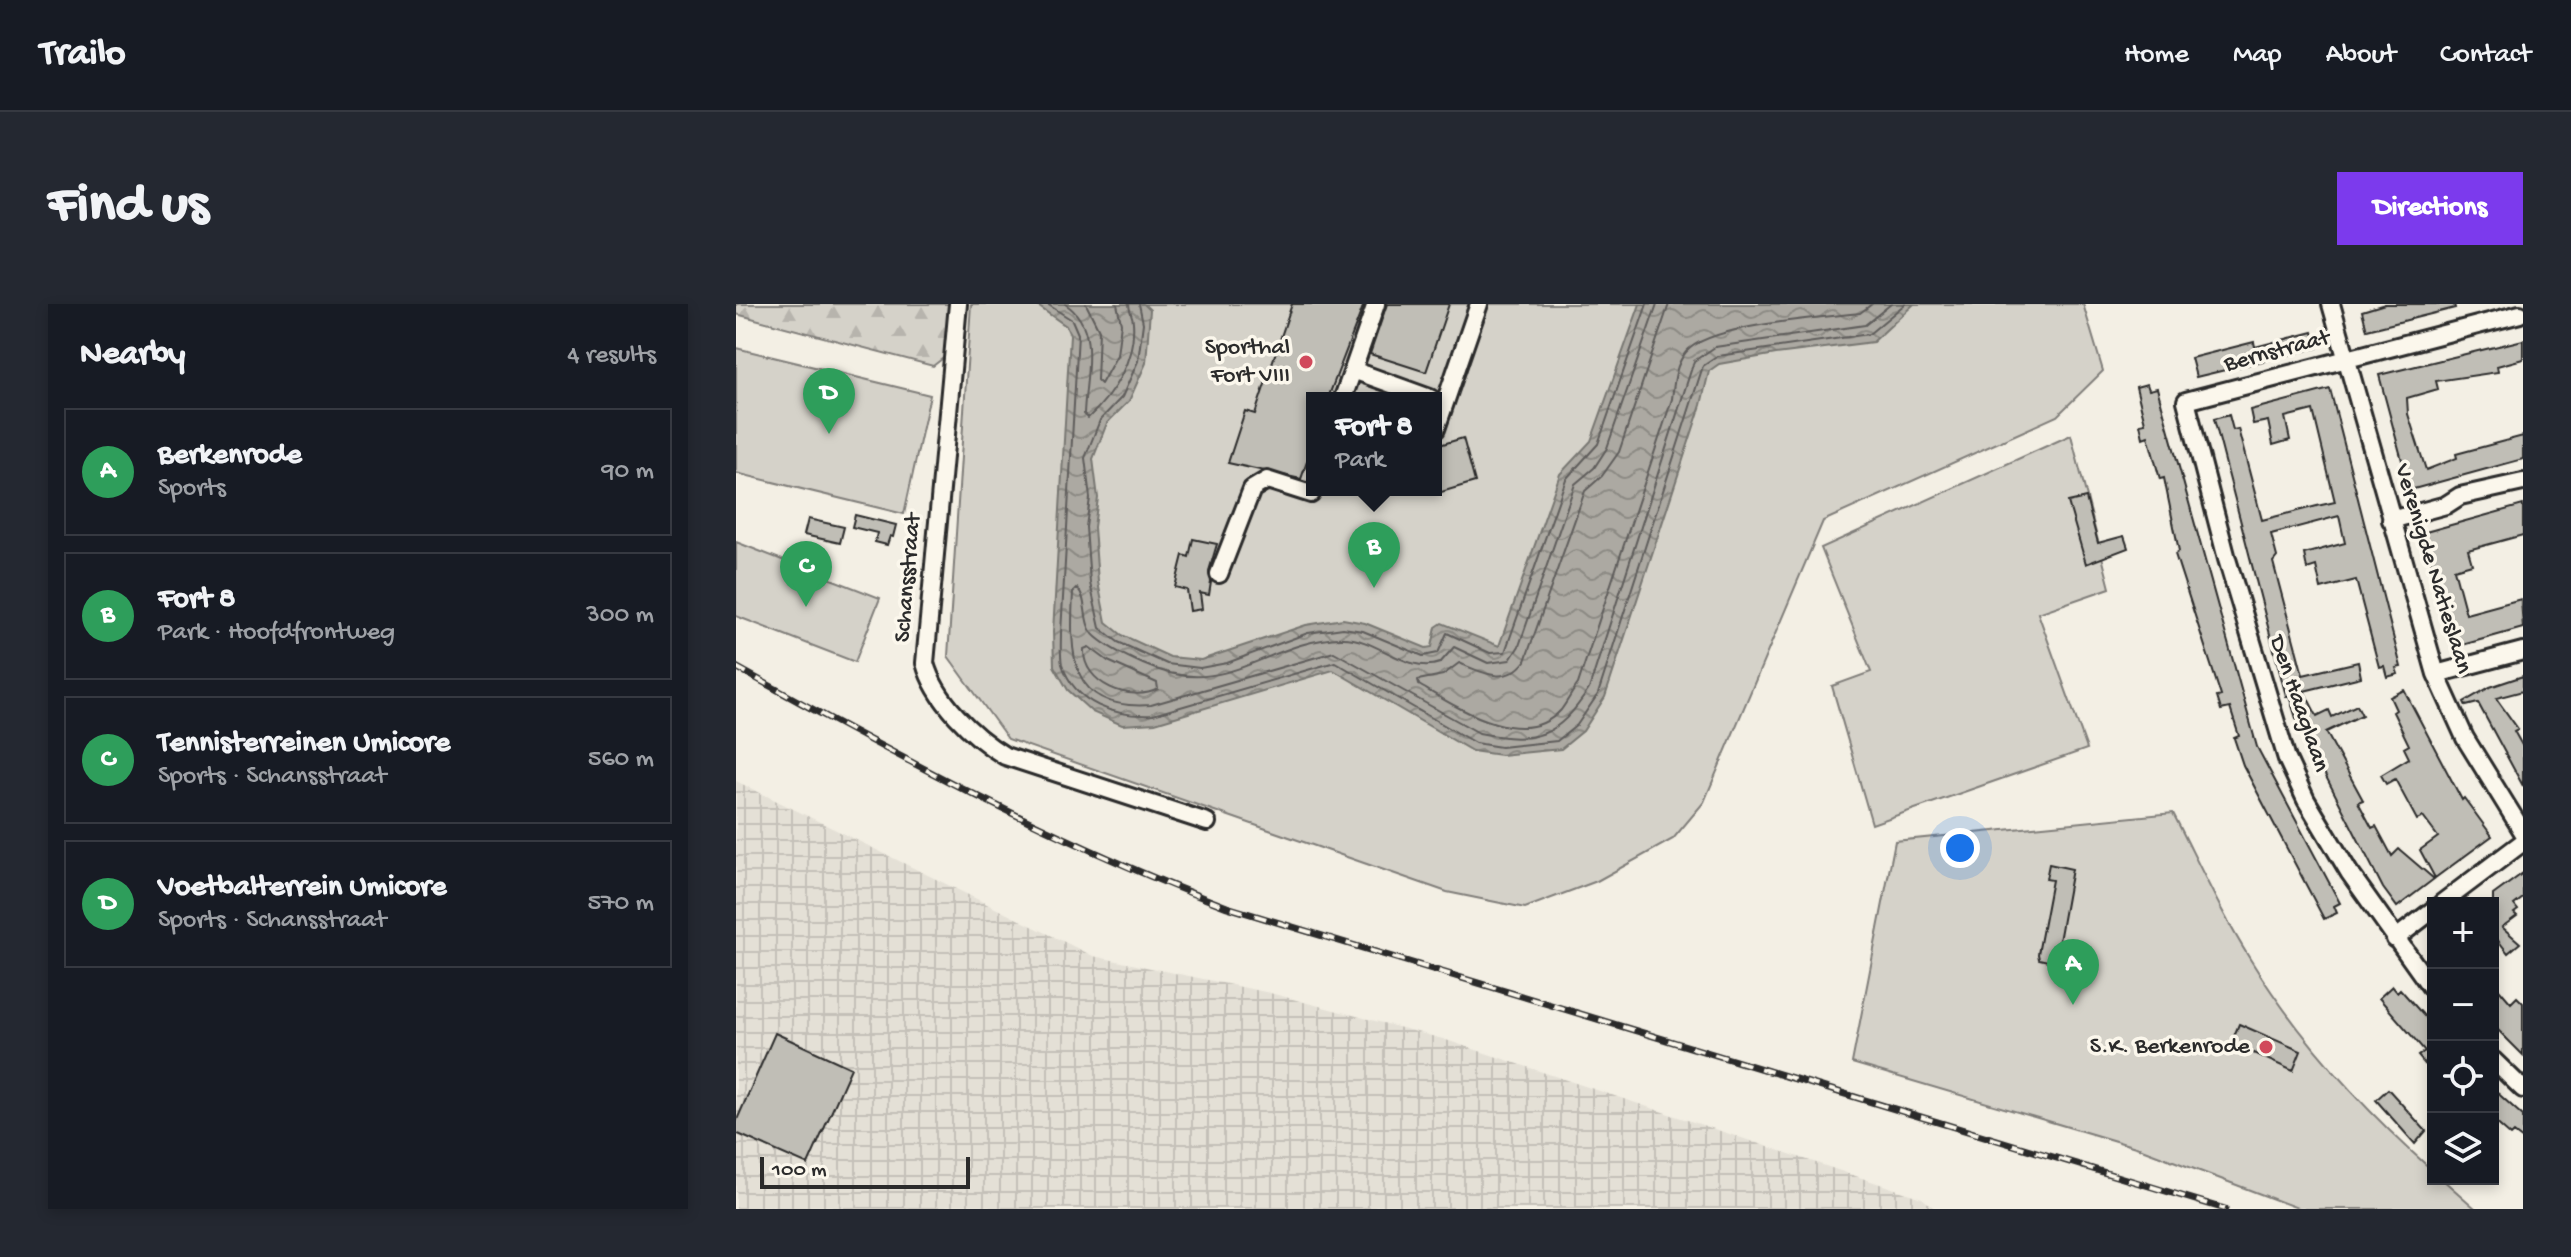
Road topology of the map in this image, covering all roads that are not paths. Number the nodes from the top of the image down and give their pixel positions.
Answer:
1 (958, 304) edge
2 (1376, 304) edge
3 (1479, 304) edge
4 (2331, 304) edge
5 (2520, 314) dead end
6 (2347, 359) junction
7 (1353, 370) junction
8 (1345, 392) edge
9 (1413, 392) edge
10 (1441, 392) edge
11 (2186, 401) joint
12 (2523, 482) edge
13 (1306, 492) edge
14 (2391, 520) junction
15 (1219, 574) dead end
16 (2523, 651) edge
17 (2436, 674) junction
18 (1207, 822) dead end
19 (2523, 832) edge
20 (2523, 842) edge
21 (2450, 897) edge
22 (2427, 915) edge
23 (2395, 939) junction
24 (2427, 982) edge
25 (2499, 1066) edge
26 (2523, 1089) edge

1 - 18 street, Schansstraat
2 - 7 street
3 - 10 street
4 - 6 street, Verenigde Natieslaan
5 - 6 street, Bernstraat
6 - 11 street, Bernstraat
6 - 14 street, Verenigde Natieslaan
7 - 8 street
7 - 9 street
11 - 23 street, Den Haaglaan
12 - 14 street
13 - 15 street
14 - 17 street, Verenigde Natieslaan
16 - 17 street
17 - 19 street, Verenigde Natieslaan
20 - 21 street
22 - 23 street
23 - 24 street, Den Haaglaan
25 - 26 street

